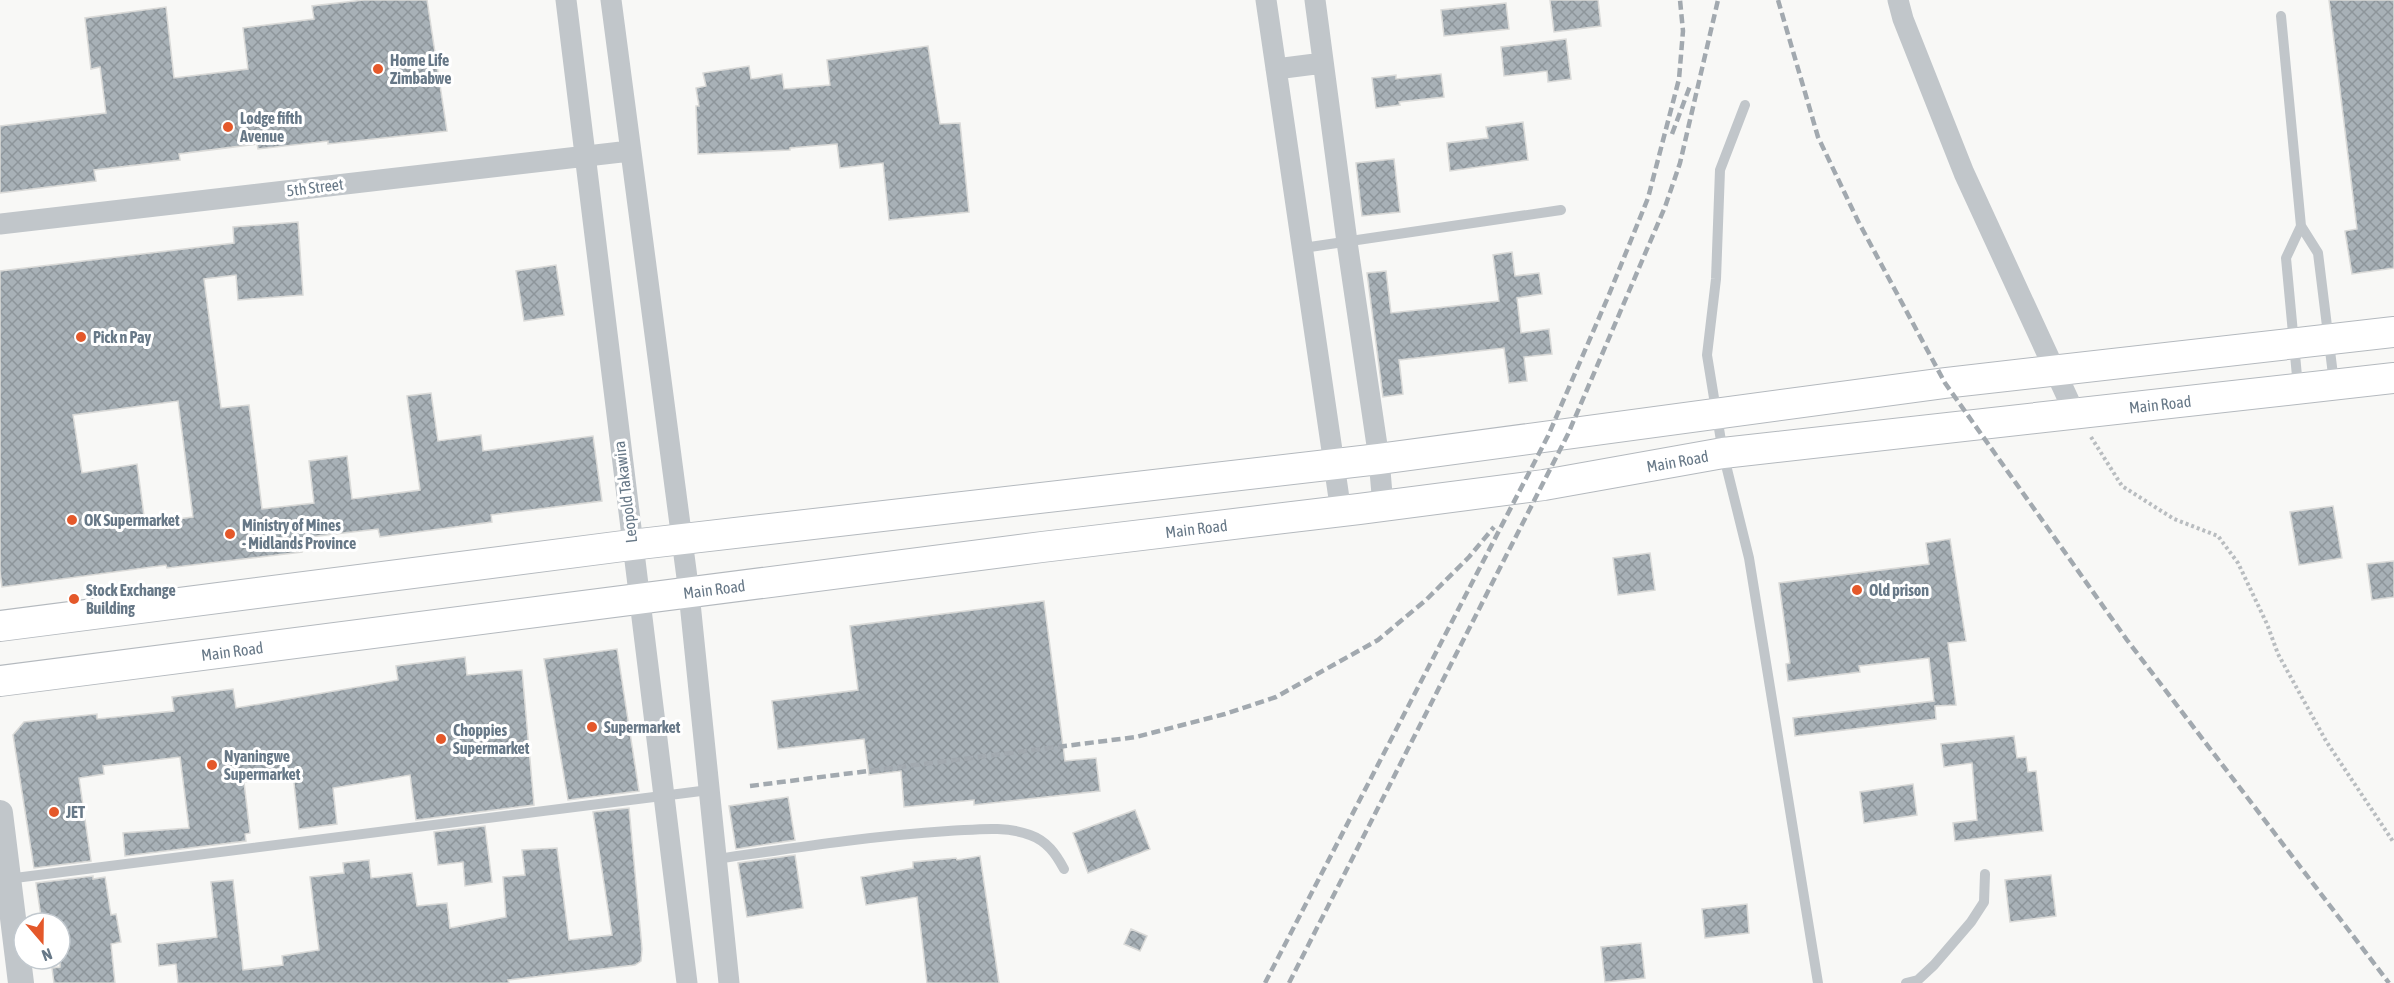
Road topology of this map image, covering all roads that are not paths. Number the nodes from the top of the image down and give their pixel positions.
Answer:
1 (566, 0) edge
2 (611, 0) edge
3 (1266, 0) edge
4 (1315, 0) edge
5 (1898, 0) edge
6 (2281, 15) dead end
7 (1323, 63) junction
8 (1276, 69) junction
9 (1745, 105) dead end
10 (630, 151) junction
11 (585, 155) junction
12 (1561, 210) dead end
13 (0, 224) edge
14 (2301, 226) junction
15 (1347, 242) junction
16 (1303, 248) junction
17 (2394, 332) edge
18 (2329, 340) junction
19 (2294, 344) junction
20 (2054, 370) junction
21 (2394, 378) edge
22 (2335, 385) junction
23 (2298, 388) junction
24 (1715, 412) junction
25 (2075, 414) junction
26 (1723, 453) junction
27 (1379, 459) junction
28 (1334, 464) junction
29 (1041, 499) junction
30 (1383, 506) junction
31 (1341, 512) junction
32 (681, 540) junction
33 (632, 545) junction
34 (1042, 547) junction
35 (689, 593) junction
36 (640, 598) junction
37 (0, 626) edge
38 (0, 681) edge
39 (709, 790) junction
40 (664, 797) junction
41 (0, 813) edge
42 (716, 859) junction
43 (1064, 869) dead end
44 (1985, 874) dead end
45 (4, 880) edge
46 (21, 983) edge
47 (687, 983) edge
48 (729, 983) edge
49 (1818, 983) edge
50 (1906, 983) edge

1 - 11 street, Leopold Takawira
2 - 10 street
3 - 8 street
4 - 7 street
5 - 20 street
6 - 14 lane
7 - 8 street
7 - 15 street
8 - 16 street
9 - 24 lane
10 - 11 street, 5th Street
10 - 32 street
11 - 13 street, 5th Street
11 - 33 street, Leopold Takawira
12 - 15 lane
14 - 18 lane
14 - 19 lane
15 - 16 lane
15 - 27 street
16 - 28 street
17 - 18 main road
18 - 19 main road
18 - 22 lane
19 - 20 main road
19 - 23 lane
20 - 24 main road
20 - 25 street
21 - 22 main road, Main Road
22 - 23 main road, Main Road
23 - 25 main road, Main Road
24 - 26 lane
24 - 27 main road
25 - 26 main road, Main Road
26 - 30 main road, Main Road
26 - 49 lane
27 - 28 main road
27 - 30 street
28 - 29 main road
28 - 31 street
29 - 32 main road
29 - 34 main road
30 - 31 main road, Main Road
31 - 34 main road, Main Road
32 - 33 main road
32 - 35 street
33 - 36 street, Leopold Takawira
33 - 37 main road
34 - 35 main road, Main Road
35 - 36 main road, Main Road
35 - 39 street
36 - 38 main road, Main Road
36 - 40 street, Leopold Takawira
39 - 40 lane
39 - 42 street
40 - 45 lane
40 - 47 street, Leopold Takawira
41 - 45 street
42 - 43 lane
42 - 48 street
44 - 50 lane
45 - 46 street

